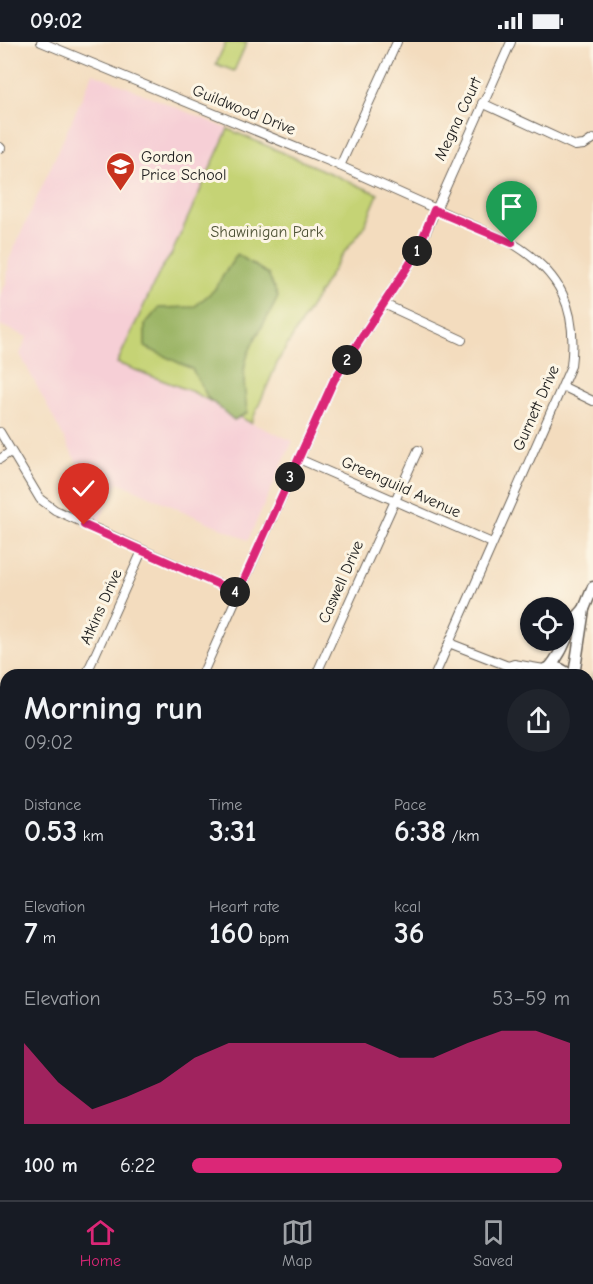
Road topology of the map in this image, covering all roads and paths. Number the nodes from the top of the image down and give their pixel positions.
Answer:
1 (397, 42) edge
2 (510, 42) edge
3 (45, 43) edge
4 (482, 103) junction
5 (593, 139) edge
6 (340, 166) junction
7 (434, 210) junction
8 (384, 304) junction
9 (462, 340) dead end
10 (564, 387) junction
11 (593, 401) edge
12 (0, 432) edge
13 (418, 450) dead end
14 (10, 452) junction
15 (0, 459) edge
16 (299, 459) junction
17 (394, 501) junction
18 (492, 543) junction
19 (142, 551) junction
20 (593, 587) edge
21 (238, 593) junction
22 (584, 609) junction
23 (449, 643) junction
24 (508, 666) junction
25 (89, 669) edge
26 (205, 669) edge
27 (319, 669) edge
28 (438, 669) edge
29 (511, 669) edge
30 (535, 669) edge
31 (545, 669) edge
32 (574, 669) edge

1 - 6 street
2 - 4 street, Megna Court
3 - 6 street, Guildwood Drive
4 - 5 street
4 - 7 street, Megna Court
6 - 7 street, Guildwood Drive
7 - 8 street, Megna Court
7 - 10 street, Gurnett Drive
8 - 9 street
8 - 16 street, Megna Court
10 - 11 street
10 - 18 street, Gurnett Drive
12 - 14 street
13 - 17 street, Caswell Drive
14 - 15 street
14 - 19 street
16 - 17 street, Greenguild Avenue
16 - 21 street, Megna Court
17 - 18 street, Greenguild Avenue
17 - 27 street, Caswell Drive
18 - 23 street, Gurnett Drive
19 - 21 street
19 - 25 street, Atkins Drive
20 - 22 main road
21 - 26 street, Megna Court
22 - 31 main road
22 - 32 main road
23 - 24 street
23 - 28 street, Gurnett Drive
24 - 29 street
24 - 30 street

